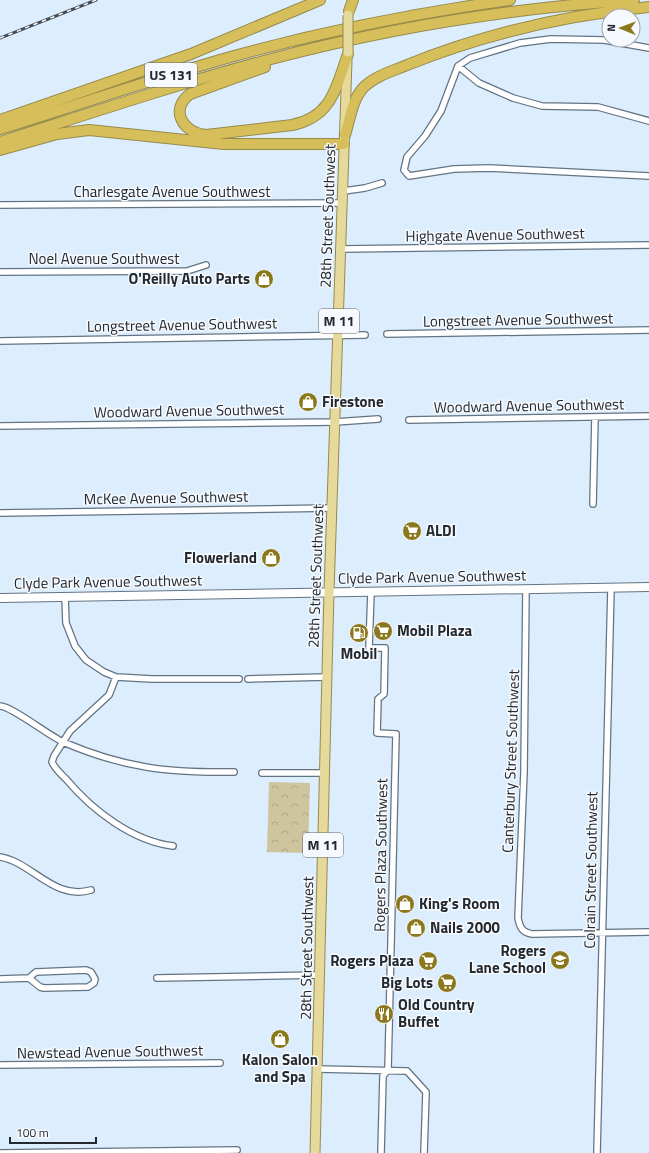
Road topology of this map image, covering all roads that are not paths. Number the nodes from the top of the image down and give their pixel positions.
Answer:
1 (320, 0) edge
2 (349, 0) edge
3 (353, 0) edge
4 (466, 0) edge
5 (510, 0) edge
6 (634, 0) edge
7 (649, 7) edge
8 (349, 13) junction
9 (422, 14) junction
10 (649, 48) edge
11 (311, 49) junction
12 (348, 53) junction
13 (458, 66) junction
14 (0, 120) edge
15 (649, 121) edge
16 (0, 129) edge
17 (344, 139) junction
18 (0, 142) edge
19 (0, 150) edge
20 (649, 176) edge
21 (382, 183) dead end
22 (344, 191) junction
23 (343, 203) junction
24 (0, 205) edge
25 (649, 245) edge
26 (342, 249) junction
27 (206, 265) dead end
28 (0, 272) edge
29 (649, 330) edge
30 (387, 334) dead end
31 (339, 335) junction
32 (365, 335) dead end
33 (0, 340) edge
34 (595, 416) junction
35 (649, 416) edge
36 (378, 419) dead end
37 (409, 420) dead end
38 (335, 422) junction
39 (0, 426) edge
40 (593, 504) dead end
41 (333, 508) junction
42 (0, 513) edge
43 (649, 587) edge
44 (611, 588) junction
45 (526, 589) junction
46 (329, 592) junction
47 (371, 592) junction
48 (65, 596) junction
49 (0, 598) edge
50 (116, 677) junction
51 (327, 677) junction
52 (239, 679) dead end
53 (248, 679) dead end
54 (0, 706) edge
55 (63, 741) junction
56 (234, 772) dead end
57 (262, 773) dead end
58 (325, 773) junction
59 (173, 846) dead end
60 (0, 857) edge
61 (91, 890) dead end
62 (602, 932) junction
63 (649, 932) edge
64 (319, 975) junction
65 (29, 978) junction
66 (157, 978) dead end
67 (0, 979) edge
68 (220, 1063) dead end
69 (0, 1065) edge
70 (318, 1069) junction
71 (388, 1070) junction
72 (237, 1150) dead end
73 (0, 1153) edge
74 (315, 1153) edge
75 (381, 1153) edge
76 (424, 1153) edge
77 (597, 1153) edge

1 - 14 highway
2 - 8 main road, 28th Street Southwest / M 11
3 - 8 highway
4 - 9 highway
5 - 9 highway, US 131
6 - 11 highway, US 131
7 - 17 highway
8 - 12 main road, 28th Street Southwest / M 11, bridge
9 - 16 highway, US 131
10 - 13 street
11 - 12 highway
11 - 18 highway, US 131
12 - 17 main road, 28th Street Southwest / M 11
13 - 15 street
13 - 20 street
17 - 19 highway
17 - 22 main road, 28th Street Southwest / M 11
21 - 22 street
22 - 23 main road, 28th Street Southwest / M 11
23 - 24 street, Charlesgate Avenue Southwest
23 - 26 main road, 28th Street Southwest / M 11
25 - 26 street, Highgate Avenue Southwest
26 - 31 main road, 28th Street Southwest / M 11
27 - 28 street, Noel Avenue Southwest
29 - 30 street, Longstreet Avenue Southwest
31 - 32 street, Longstreet Avenue Southwest
31 - 33 street, Longstreet Avenue Southwest
31 - 38 main road, 28th Street Southwest / M 11
34 - 35 street, Woodward Avenue Southwest
34 - 37 street, Woodward Avenue Southwest
34 - 40 street
36 - 38 street, Woodward Avenue Southwest
38 - 39 street, Woodward Avenue Southwest
38 - 41 main road, 28th Street Southwest / M 11
41 - 42 street, McKee Avenue Southwest
41 - 46 main road, 28th Street Southwest / M 11
43 - 44 main road, Clyde Park Avenue Southwest
44 - 45 main road, Clyde Park Avenue Southwest
44 - 62 street, Colrain Street Southwest
45 - 47 main road, Clyde Park Avenue Southwest
45 - 62 street, Canterbury Street Southwest
46 - 47 main road, Clyde Park Avenue Southwest
46 - 48 main road, Clyde Park Avenue Southwest
46 - 51 main road, 28th Street Southwest / M 11
47 - 71 street, Rogers Plaza Southwest
48 - 49 main road, Clyde Park Avenue Southwest
48 - 50 street
50 - 52 street
50 - 55 street
51 - 53 street
51 - 58 main road, 28th Street Southwest / M 11
54 - 55 street
55 - 56 street
55 - 59 street
57 - 58 street
58 - 64 main road, 28th Street Southwest / M 11
60 - 61 street
62 - 63 street
62 - 77 street, Colrain Street Southwest
64 - 66 street
64 - 70 main road, 28th Street Southwest / M 11
65 - 65 street
65 - 67 street
68 - 69 street, Newstead Avenue Southwest
70 - 71 street
70 - 74 main road, 28th Street Southwest / M 11
71 - 75 street, Rogers Plaza Southwest
71 - 76 street
72 - 73 street

